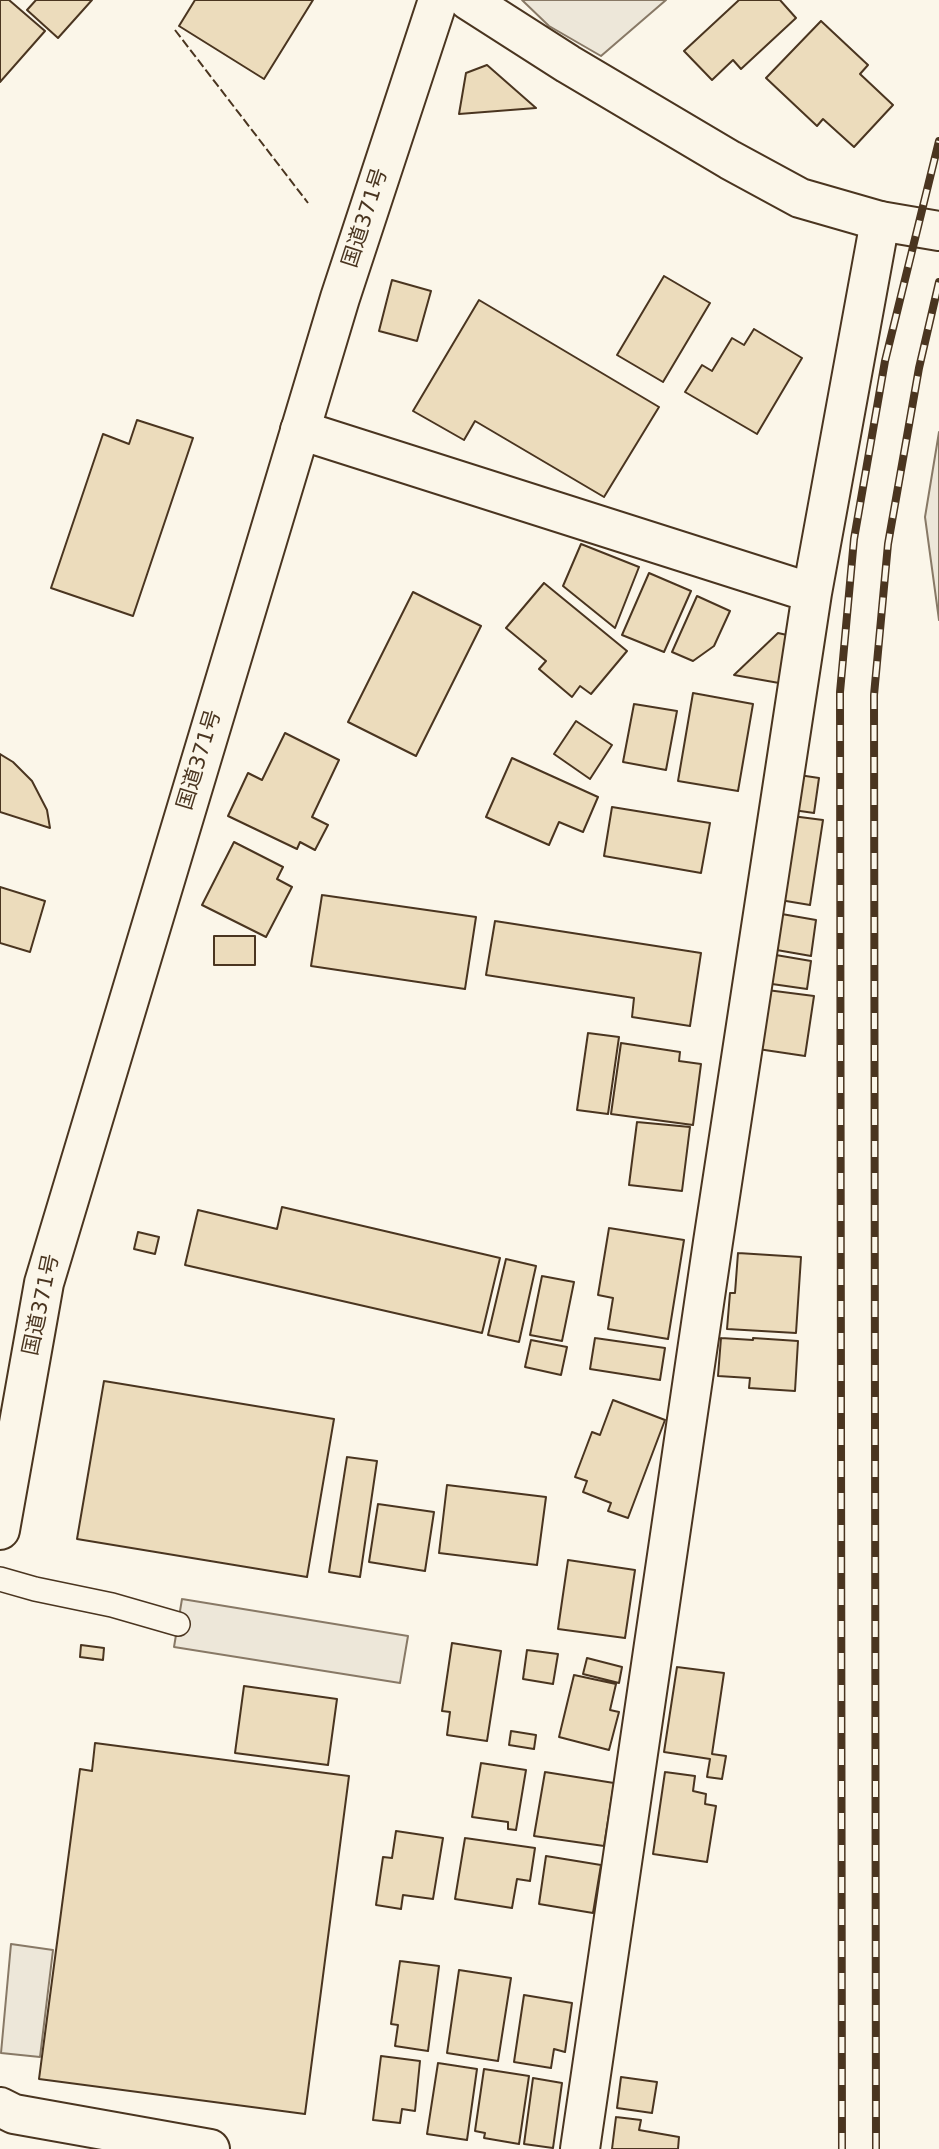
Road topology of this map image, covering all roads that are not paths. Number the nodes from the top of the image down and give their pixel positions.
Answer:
1 (438, 0) edge
2 (468, 0) edge
3 (880, 221) junction
4 (939, 231) edge
5 (300, 430) junction
6 (812, 593) junction
7 (0, 1530) edge
8 (0, 1579) edge
9 (178, 1624) dead end
10 (0, 2107) edge
11 (210, 2149) edge
12 (580, 2149) edge

1 - 5 main road, 国道371号
2 - 3 main road
3 - 4 main road
3 - 6 main road
5 - 6 main road
5 - 7 main road, 国道371号
6 - 12 main road
8 - 9 lane
10 - 11 main road

